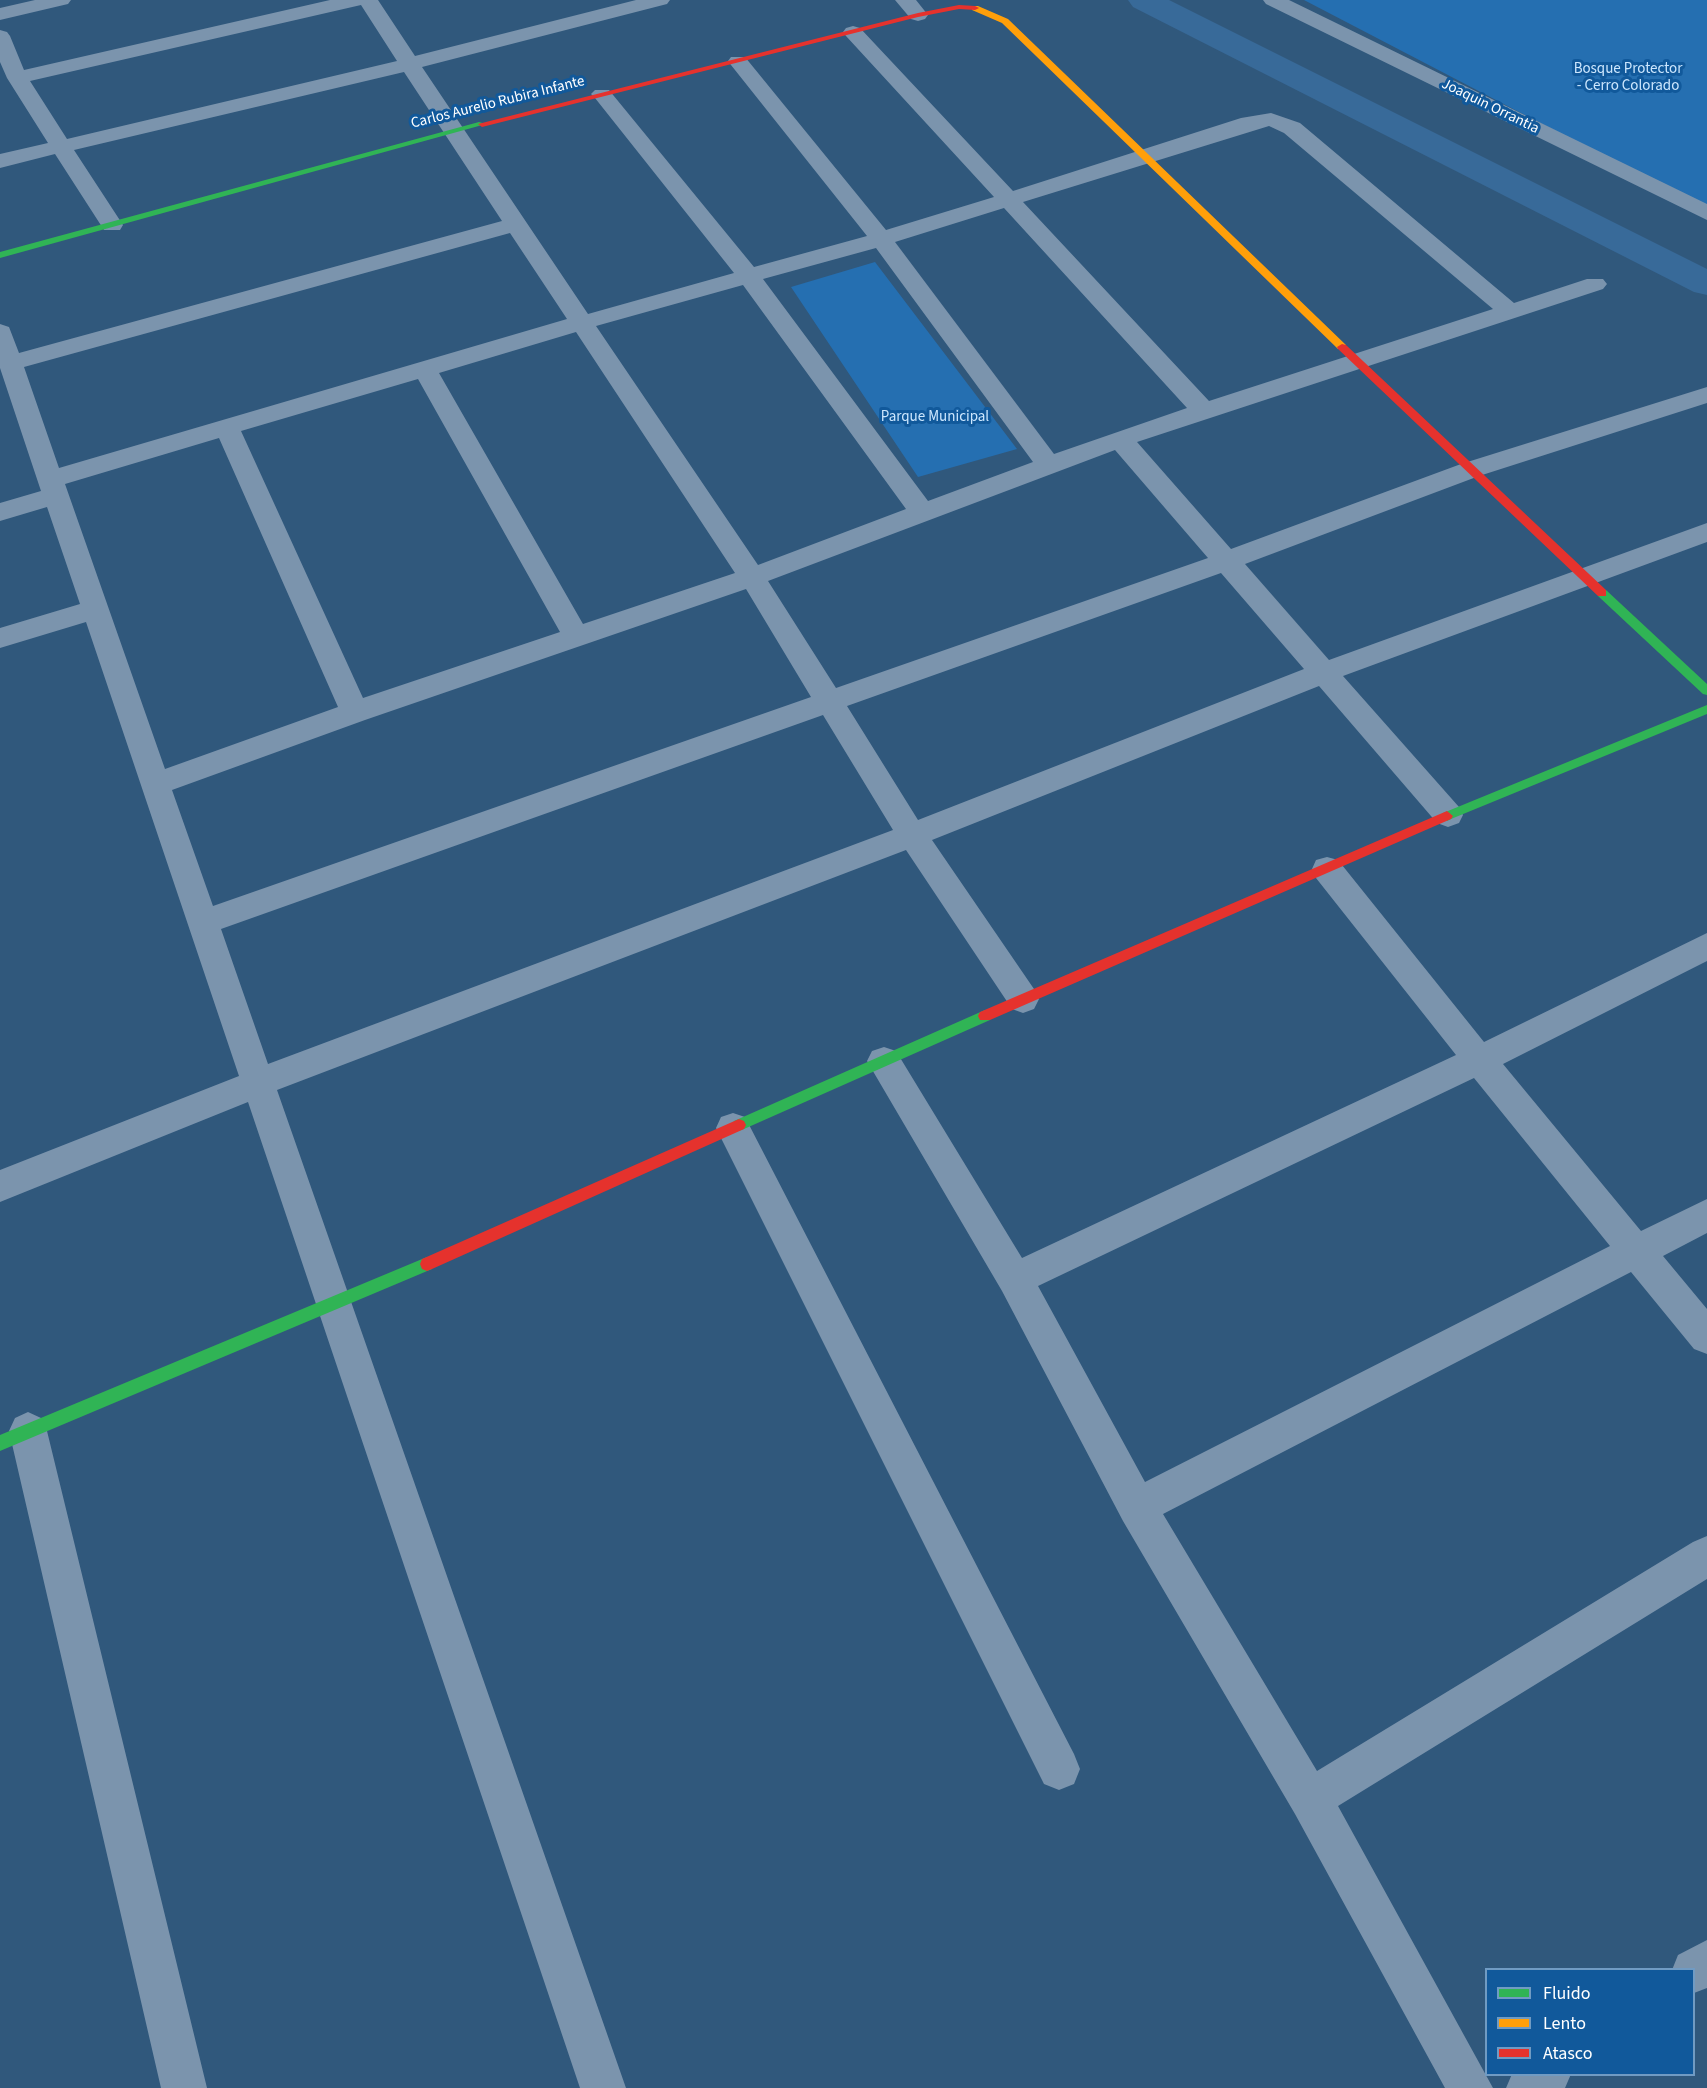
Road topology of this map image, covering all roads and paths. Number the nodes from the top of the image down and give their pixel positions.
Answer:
1 (61, 0) edge
2 (356, 0) edge
3 (368, 0) edge
4 (660, 0) edge
5 (905, 0) edge
6 (1273, 0) edge
7 (0, 14) edge
8 (918, 15) junction
9 (853, 32) junction
10 (2, 47) edge
11 (738, 61) junction
12 (410, 64) junction
13 (17, 78) junction
14 (602, 94) junction
15 (453, 131) junction
16 (63, 146) junction
17 (1145, 158) junction
18 (0, 161) edge
19 (1007, 200) junction
20 (1707, 213) edge
21 (112, 225) junction
22 (515, 225) junction
23 (881, 239) junction
24 (0, 255) edge
25 (749, 277) junction
26 (1595, 284) dead end
27 (1509, 311) junction
28 (581, 324) junction
29 (5, 348) edge
30 (1359, 360) junction
31 (425, 369) junction
32 (1707, 395) edge
33 (1203, 410) junction
34 (227, 428) junction
35 (1120, 439) junction
36 (1048, 464) junction
37 (1470, 470) junction
38 (54, 487) junction
39 (0, 512) edge
40 (923, 513) junction
41 (1707, 532) edge
42 (1227, 561) junction
43 (752, 577) junction
44 (1587, 577) junction
45 (95, 609) junction
46 (577, 637) junction
47 (0, 638) edge
48 (1322, 673) junction
49 (1707, 692) edge
50 (830, 700) junction
51 (1707, 710) edge
52 (355, 712) junction
53 (155, 784) junction
54 (1448, 815) junction
55 (912, 835) junction
56 (1327, 869) junction
57 (202, 922) junction
58 (1707, 946) edge
59 (1023, 999) junction
60 (1479, 1060) junction
61 (884, 1061) junction
62 (258, 1083) junction
63 (733, 1128) junction
64 (0, 1186) edge
65 (1707, 1215) edge
66 (1638, 1251) junction
67 (1015, 1280) junction
68 (334, 1305) junction
69 (1707, 1337) edge
70 (14, 1437) edge
71 (1137, 1507) junction
72 (1707, 1556) edge
73 (1059, 1768) dead end
74 (1310, 1798) junction
75 (1545, 2076) edge
76 (184, 2088) edge
77 (603, 2088) edge
78 (1470, 2088) edge
79 (1529, 2088) edge

1 - 7 street
2 - 13 street
3 - 12 street
4 - 12 street
5 - 8 street
6 - 20 street, Joaquin Orrantia
8 - 9 street, Carlos Aurelio Rubira Infante
8 - 17 street, Carlos Aurelio Rubira Infante
9 - 11 street, Carlos Aurelio Rubira Infante
9 - 19 street
10 - 13 street
11 - 14 street, Carlos Aurelio Rubira Infante
11 - 23 street
12 - 15 street
12 - 16 street
13 - 16 street
14 - 15 street, Carlos Aurelio Rubira Infante
14 - 25 street
15 - 21 street, Carlos Aurelio Rubira Infante
15 - 22 street
16 - 18 street
16 - 21 street
17 - 19 street
17 - 27 street
17 - 30 street
19 - 23 street
19 - 33 street
21 - 24 street, Carlos Aurelio Rubira Infante
22 - 28 street
22 - 29 street
23 - 25 street
23 - 36 street
25 - 28 street
25 - 40 street
26 - 27 street
27 - 30 street
28 - 31 street
28 - 43 street
29 - 38 street
30 - 33 street
30 - 37 street
31 - 34 street
31 - 46 street
32 - 37 street
33 - 35 street
34 - 38 street
34 - 52 street
35 - 36 street
35 - 42 street
36 - 40 street
37 - 42 street
37 - 44 street
38 - 39 street
38 - 45 street
40 - 43 street
41 - 44 street
42 - 48 street
42 - 50 street
43 - 46 street
43 - 50 street
44 - 48 street
44 - 49 street
45 - 47 street
45 - 53 street
46 - 52 street
48 - 54 street
48 - 55 street
50 - 55 street
50 - 57 street
51 - 54 street
52 - 53 street
53 - 57 street
54 - 56 street
55 - 59 street
55 - 62 street
56 - 59 street
56 - 60 street
57 - 62 street
58 - 60 street
59 - 61 street
60 - 66 street
60 - 67 street
61 - 63 street
61 - 67 street
62 - 64 street
62 - 68 street
63 - 68 street
63 - 73 street
65 - 66 street
66 - 69 street
66 - 71 street
67 - 71 street
68 - 70 street
68 - 77 street
70 - 76 street
71 - 74 street
72 - 74 street
74 - 78 street
75 - 79 street

